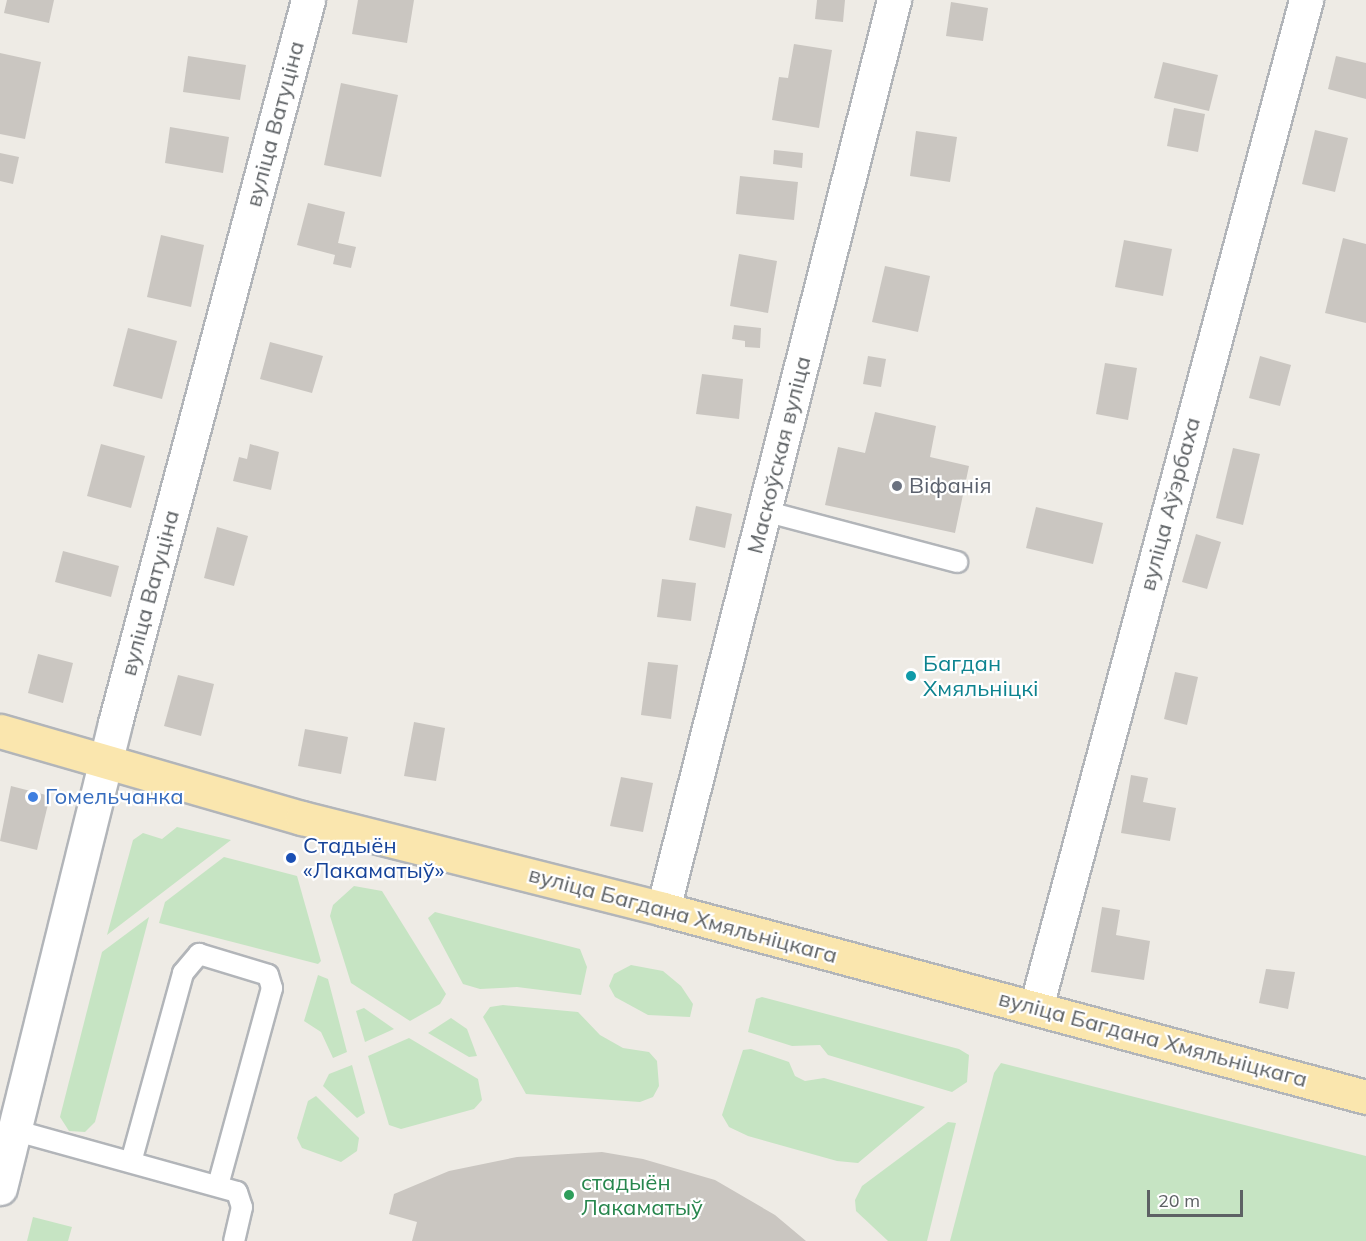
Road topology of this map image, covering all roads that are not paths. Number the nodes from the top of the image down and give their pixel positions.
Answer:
1 (308, 0) edge
2 (894, 0) edge
3 (1306, 0) edge
4 (764, 511) junction
5 (957, 562) dead end
6 (0, 731) edge
7 (106, 762) junction
8 (663, 909) junction
9 (1036, 1007) junction
10 (1366, 1097) edge
11 (17, 1131) junction
12 (131, 1162) junction
13 (218, 1186) junction
14 (0, 1188) edge
15 (234, 1241) edge

1 - 7 street, вуліца Ватуціна
2 - 4 street, Маскоўская вуліца
3 - 9 street, вуліца Аўэрбаха
4 - 5 lane
4 - 8 street, Маскоўская вуліца
6 - 7 main road, вуліца Багдана Хмяльніцкага
7 - 8 main road, вуліца Багдана Хмяльніцкага
7 - 11 street, вуліца Ватуціна
8 - 9 main road, вуліца Багдана Хмяльніцкага
9 - 10 main road, вуліца Багдана Хмяльніцкага
11 - 12 lane
11 - 14 street, вуліца Ватуціна
12 - 13 lane
12 - 13 lane
13 - 15 lane

